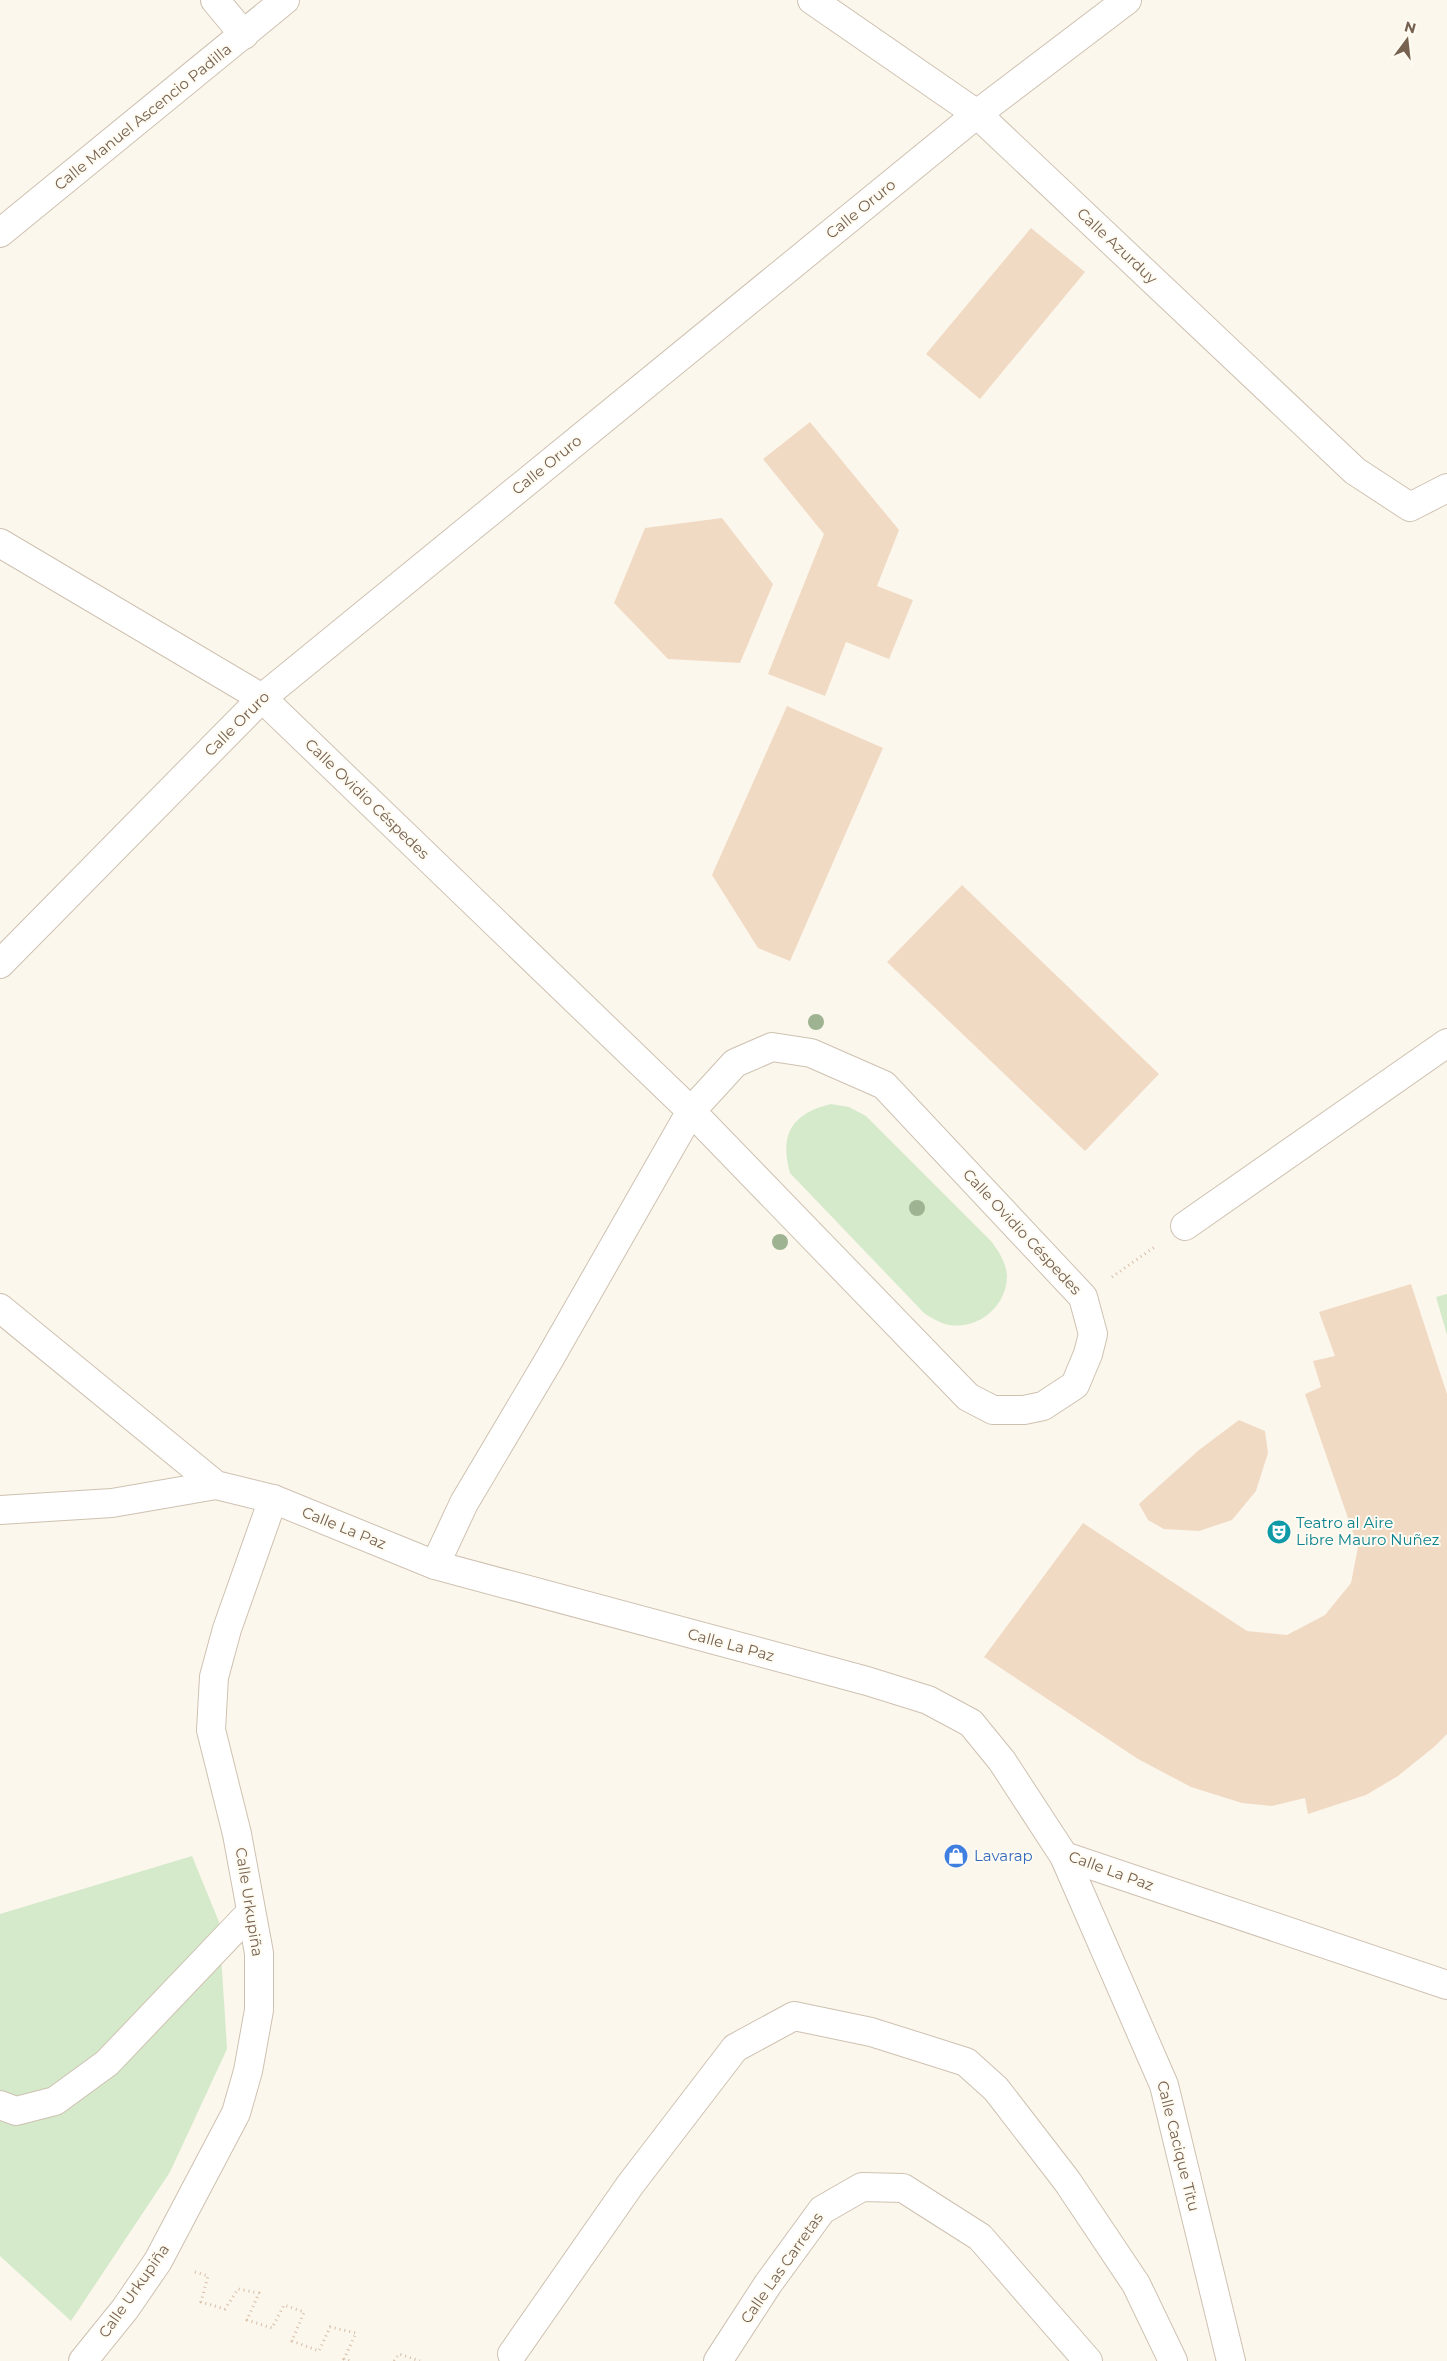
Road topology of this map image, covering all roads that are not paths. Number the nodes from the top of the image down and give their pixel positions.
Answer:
1 (215, 0) edge
2 (285, 0) edge
3 (812, 0) edge
4 (1126, 0) edge
5 (244, 35) junction
6 (977, 114) junction
7 (0, 233) edge
8 (1447, 488) edge
9 (0, 543) edge
10 (262, 698) junction
11 (0, 964) edge
12 (1447, 1043) edge
13 (691, 1111) junction
14 (1185, 1226) road end
15 (0, 1308) edge
16 (216, 1485) junction
17 (273, 1499) junction
18 (0, 1510) edge
19 (435, 1565) junction
20 (1064, 1856) junction
21 (252, 1912) junction
22 (1447, 1985) edge
23 (0, 2105) edge
24 (512, 2354) dead end
25 (83, 2361) edge
26 (718, 2361) edge
27 (1088, 2361) edge
28 (1173, 2361) edge
29 (1231, 2361) edge

1 - 5 street
2 - 5 street, Calle Manuel Ascencio Padilla
3 - 6 street, Calle Azurduy
4 - 6 street, Calle Oruro
5 - 7 street, Calle Manuel Ascencio Padilla
6 - 8 street, Calle Azurduy
6 - 10 street, Calle Oruro
9 - 10 street, Calle Ovidio Céspedes
10 - 11 street, Calle Oruro
10 - 13 street, Calle Ovidio Céspedes
12 - 14 street
13 - 13 street, Calle Ovidio Céspedes
13 - 19 street
15 - 16 street, Calle La Paz
16 - 17 street, Calle La Paz
16 - 18 street
17 - 19 street, Calle La Paz
17 - 21 street, Calle Urkupiña
19 - 20 street, Calle La Paz
20 - 22 street, Calle La Paz
20 - 29 street, Calle Cacique Titu
21 - 23 street
21 - 25 street, Calle Urkupiña
24 - 28 street
26 - 27 street, Calle Las Carretas

